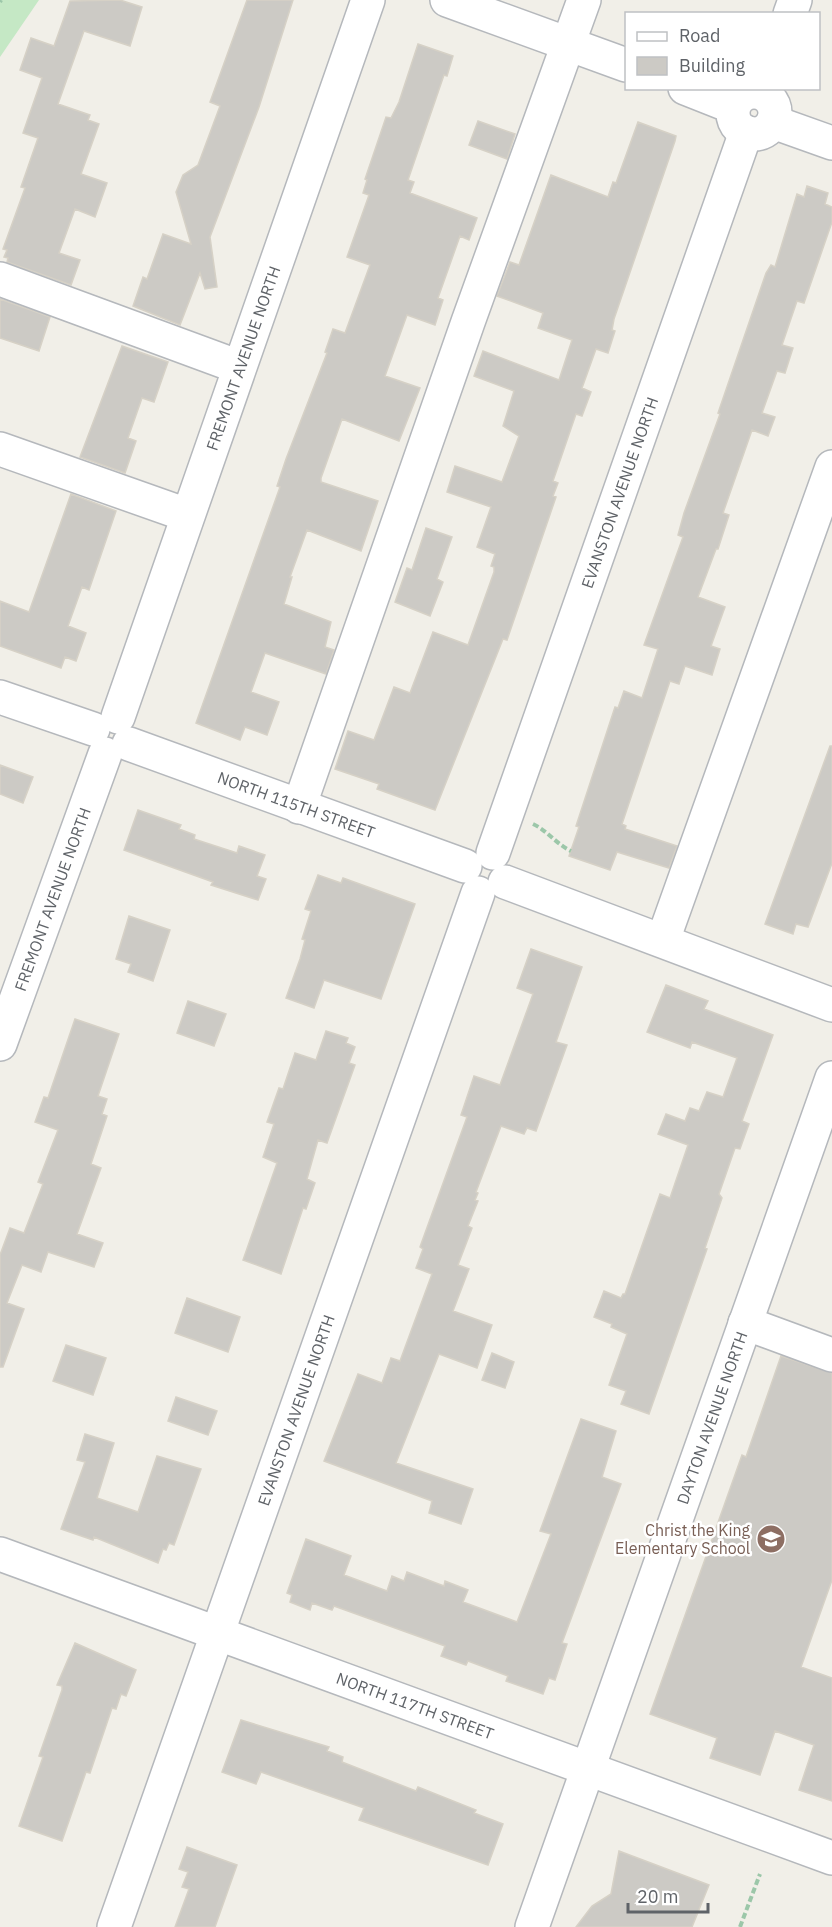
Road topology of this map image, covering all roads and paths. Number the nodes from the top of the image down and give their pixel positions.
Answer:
1 (368, 0) edge
2 (447, 0) edge
3 (584, 0) edge
4 (569, 43) junction
5 (625, 64) edge
6 (692, 90) edge
7 (756, 109) edge
8 (832, 143) edge
9 (0, 279) edge
10 (239, 367) junction
11 (0, 449) edge
12 (832, 467) edge
13 (187, 516) junction
14 (0, 697) edge
15 (111, 736) junction
16 (299, 807) junction
17 (507, 815) junction
18 (571, 851) dead end
19 (485, 874) junction
20 (663, 940) junction
21 (832, 1005) edge
22 (0, 1044) edge
23 (832, 1078) edge
24 (745, 1323) junction
25 (832, 1355) edge
26 (0, 1554) edge
27 (220, 1633) junction
28 (589, 1770) junction
29 (832, 1858) edge
30 (760, 1874) dead end
31 (114, 1927) edge
32 (532, 1927) edge
33 (740, 1927) edge

1 - 10 street, FREMONT AVENUE NORTH
2 - 4 street
3 - 4 street
4 - 5 street
4 - 16 street
6 - 7 street
7 - 8 street
7 - 17 street, EVANSTON AVENUE NORTH
9 - 10 street
10 - 13 street, FREMONT AVENUE NORTH
11 - 13 street
12 - 20 street
13 - 15 street, FREMONT AVENUE NORTH
14 - 15 street, NORTH 115TH STREET
15 - 16 street, NORTH 115TH STREET
15 - 22 street, FREMONT AVENUE NORTH
16 - 19 street, NORTH 115TH STREET
17 - 18 path
17 - 19 street, EVANSTON AVENUE NORTH
19 - 20 street, NORTH 115TH STREET
19 - 27 street, EVANSTON AVENUE NORTH
20 - 21 street, NORTH 115TH STREET
23 - 24 street, DAYTON AVENUE NORTH
24 - 25 street
24 - 28 street, DAYTON AVENUE NORTH
26 - 27 street, NORTH 117TH STREET
27 - 28 street, NORTH 117TH STREET
27 - 31 street, EVANSTON AVENUE NORTH
28 - 29 street, NORTH 117TH STREET
28 - 32 street, DAYTON AVENUE NORTH
30 - 33 path

